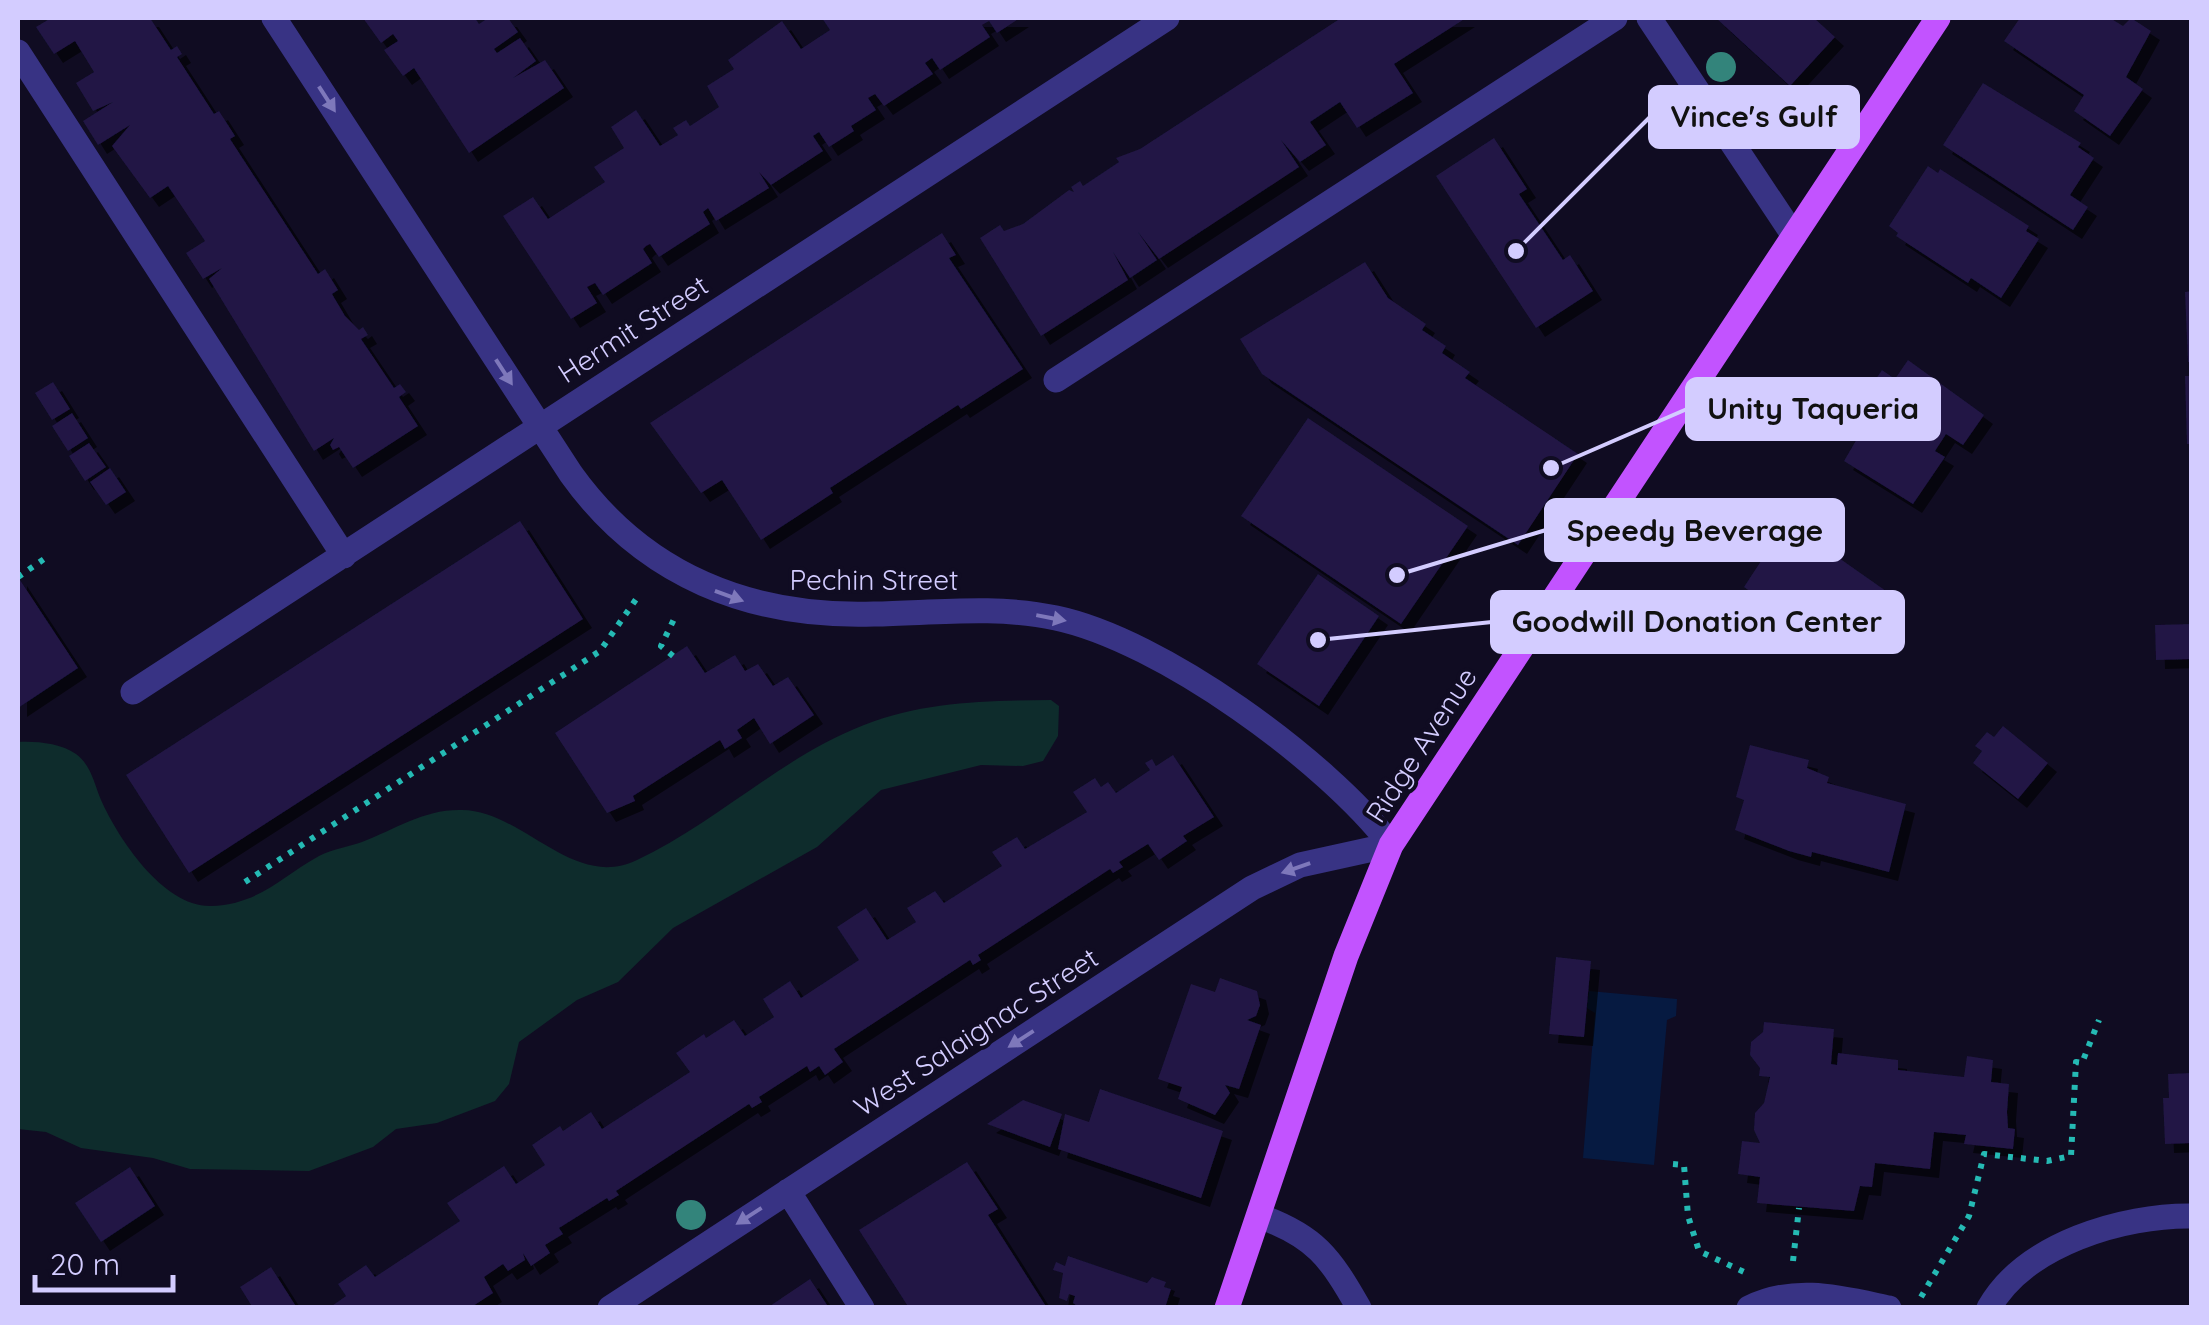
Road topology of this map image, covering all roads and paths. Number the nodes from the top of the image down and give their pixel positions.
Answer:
1 (1167, 18) edge
2 (1615, 18) edge
3 (1649, 18) edge
4 (1938, 18) edge
5 (281, 20) edge
6 (18, 52) edge
7 (1794, 236) junction
8 (1056, 380) dead end
9 (540, 426) junction
10 (344, 556) junction
11 (48, 557) dead end
12 (18, 576) edge
13 (639, 595) dead end
14 (675, 617) dead end
15 (673, 656) dead end
16 (133, 692) dead end
17 (1391, 846) junction
18 (244, 882) dead end
19 (2099, 1020) dead end
20 (1673, 1164) dead end
21 (788, 1191) junction
22 (1260, 1216) junction
23 (2192, 1216) edge
24 (1758, 1277) dead end
25 (620, 1305) edge
26 (862, 1308) edge
27 (1227, 1308) edge
28 (1358, 1308) edge
29 (1750, 1308) edge
30 (1889, 1308) edge
31 (1916, 1308) edge
32 (1989, 1308) edge

1 - 9 street, Hermit Street
2 - 8 street
3 - 7 street
4 - 7 main road, Ridge Avenue
5 -> 9 street, Pechin Street
6 - 10 street
7 - 17 main road, Ridge Avenue
9 - 10 street, Hermit Street
9 -> 17 street, Pechin Street
10 - 16 street, Hermit Street
11 - 12 path
13 - 18 path
14 - 15 path
17 -> 21 street, West Salaignac Street
17 - 22 main road, Ridge Avenue
19 - 31 path
20 - 24 path
21 -> 25 street, West Salaignac Street
21 - 26 street
22 - 27 main road, Ridge Avenue
22 - 28 street
23 - 32 street
29 - 30 street

